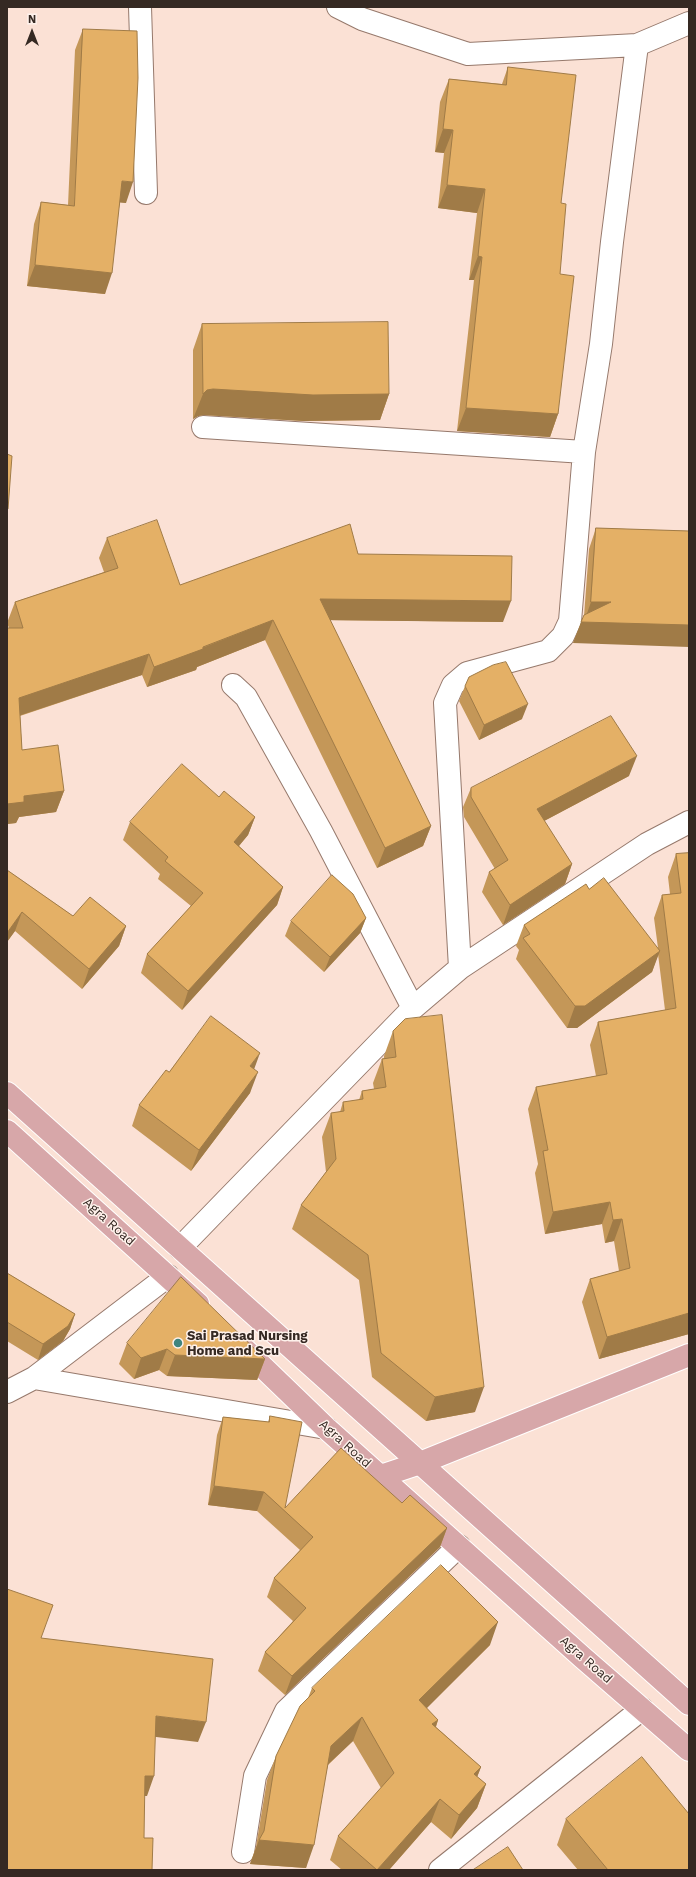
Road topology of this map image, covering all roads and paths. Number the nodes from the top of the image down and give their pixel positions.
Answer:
1 (140, 7) edge
2 (338, 7) edge
3 (689, 23) edge
4 (637, 45) junction
5 (146, 193) dead end
6 (203, 427) dead end
7 (584, 452) junction
8 (233, 685) dead end
9 (689, 822) edge
10 (460, 968) junction
11 (413, 1008) junction
12 (7, 1093) edge
13 (7, 1131) edge
14 (180, 1248) junction
15 (168, 1276) junction
16 (689, 1355) edge
17 (34, 1378) junction
18 (7, 1392) edge
19 (326, 1428) junction
20 (420, 1463) junction
21 (381, 1476) junction
22 (459, 1546) junction
23 (689, 1704) edge
24 (642, 1709) junction
25 (689, 1750) edge
26 (243, 1852) dead end
27 (440, 1870) edge

1 - 5 street
2 - 4 street
3 - 4 street
4 - 7 street
6 - 7 street
7 - 10 street
8 - 11 street
9 - 10 street
10 - 11 street
11 - 14 street
12 - 14 main road
13 - 15 main road, Agra Road
14 - 20 main road
15 - 17 street
15 - 19 main road, Agra Road
16 - 20 main road
17 - 18 street
17 - 19 street
19 - 21 main road, Agra Road
20 - 21 main road
20 - 23 main road
21 - 22 main road, Agra Road
22 - 24 main road, Agra Road
22 - 26 street
24 - 25 main road, Agra Road
24 - 27 street

